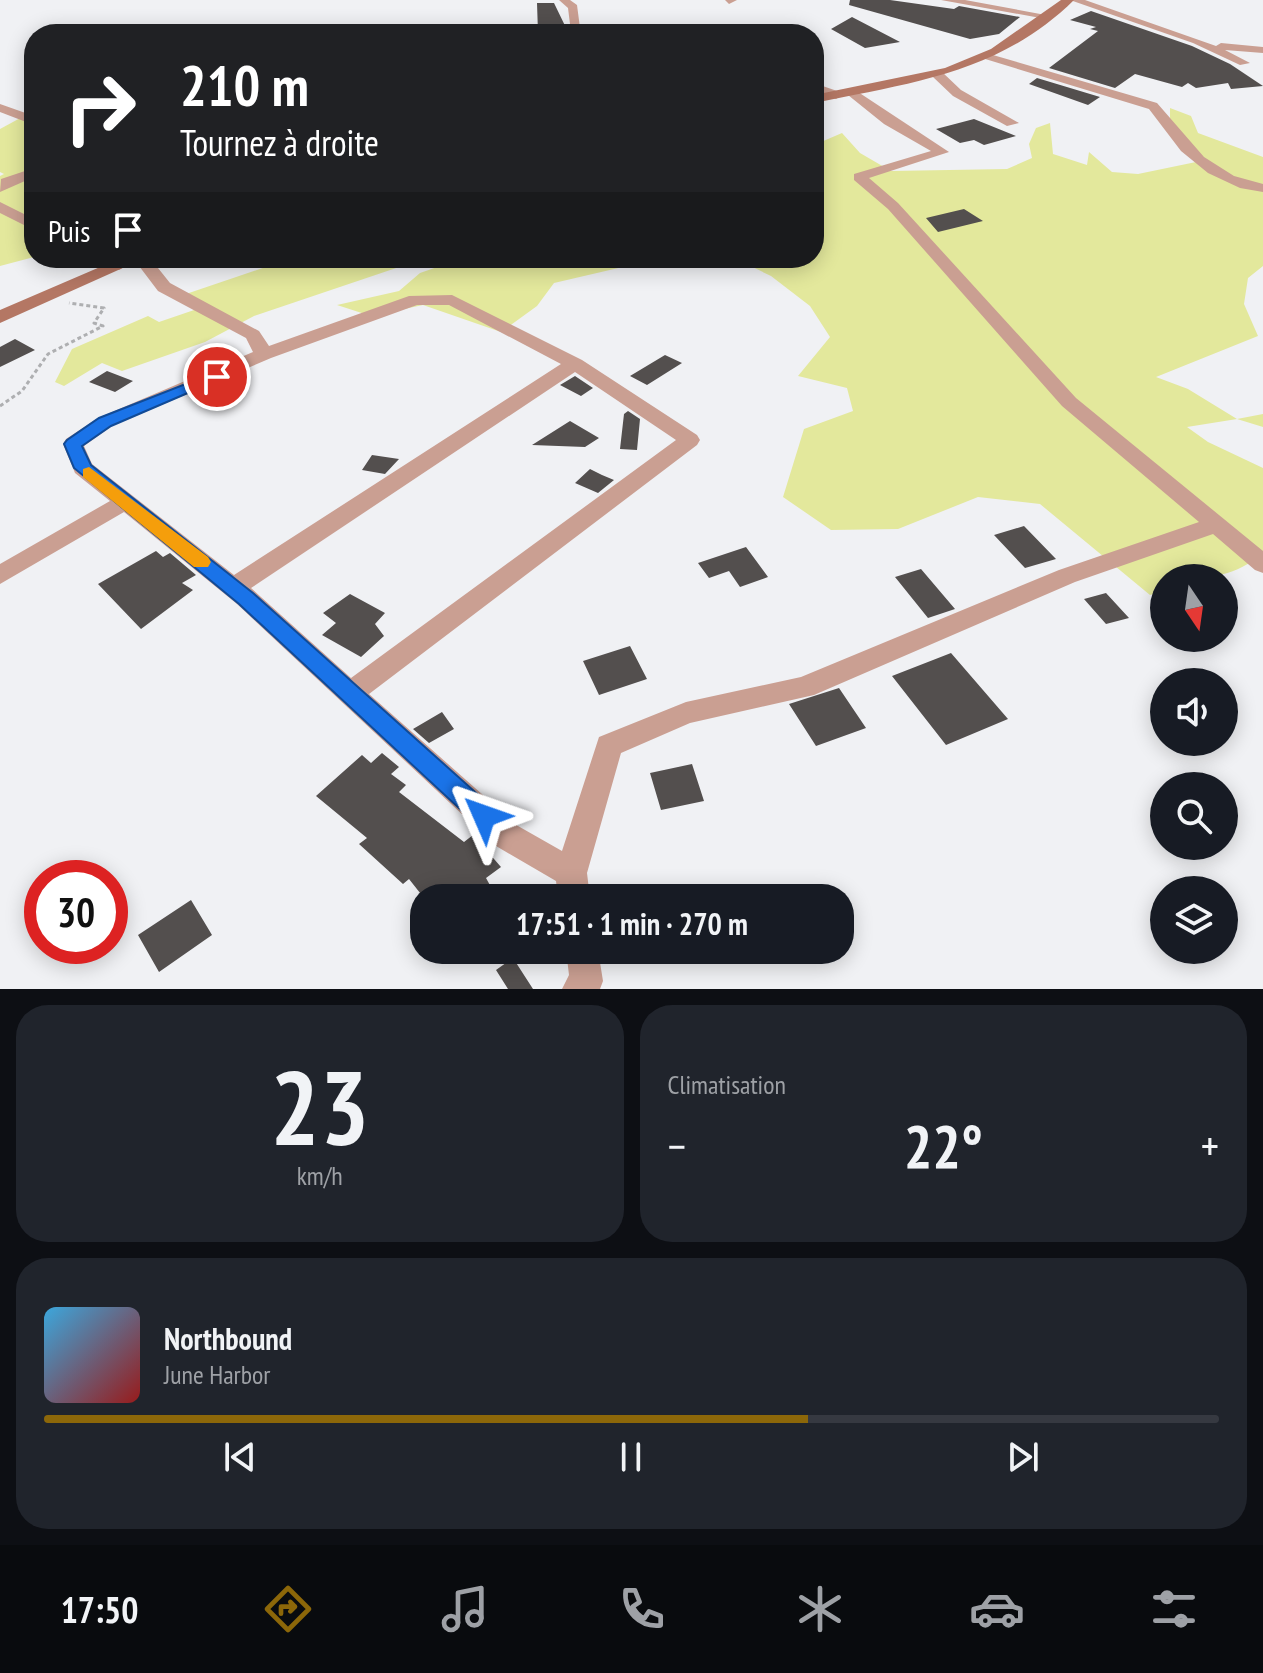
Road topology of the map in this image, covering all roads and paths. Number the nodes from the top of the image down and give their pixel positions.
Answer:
1 (564, 0) edge
2 (946, 0) edge
3 (1068, 0) edge
4 (1075, 0) edge
5 (1046, 16) junction
6 (574, 24) edge
7 (1208, 45) junction
8 (1263, 50) edge
9 (986, 56) junction
10 (1244, 63) dead end
11 (937, 74) junction
12 (824, 89) edge
13 (844, 94) junction
14 (824, 97) edge
15 (0, 108) edge
16 (24, 117) edge
17 (1012, 123) dead end
18 (24, 176) edge
19 (0, 188) edge
20 (1263, 188) edge
21 (0, 207) edge
22 (24, 220) edge
23 (108, 268) edge
24 (137, 268) edge
25 (48, 296) junction
26 (0, 317) edge
27 (264, 354) junction
28 (575, 364) junction
29 (0, 406) edge
30 (125, 502) junction
31 (1215, 525) junction
32 (1263, 564) edge
33 (0, 575) edge
34 (233, 588) junction
35 (350, 693) junction
36 (569, 884) edge
37 (573, 884) edge
38 (584, 964) edge
39 (579, 989) edge

1 - 6 street
2 - 5 street
3 - 5 street
4 - 7 street
5 - 9 street
7 - 8 street
7 - 10 street
9 - 11 street
9 - 20 street
11 - 13 street
11 - 17 street
12 - 13 street
13 - 14 street
13 - 31 street
15 - 16 street
18 - 19 street
21 - 22 street
23 - 25 street
24 - 27 street
25 - 26 street
25 - 29 path
27 - 28 street
27 - 30 street
28 - 34 street
28 - 35 street
30 - 33 street
30 - 34 street
31 - 32 street
31 - 37 street
34 - 35 street
35 - 36 street
38 - 39 street

